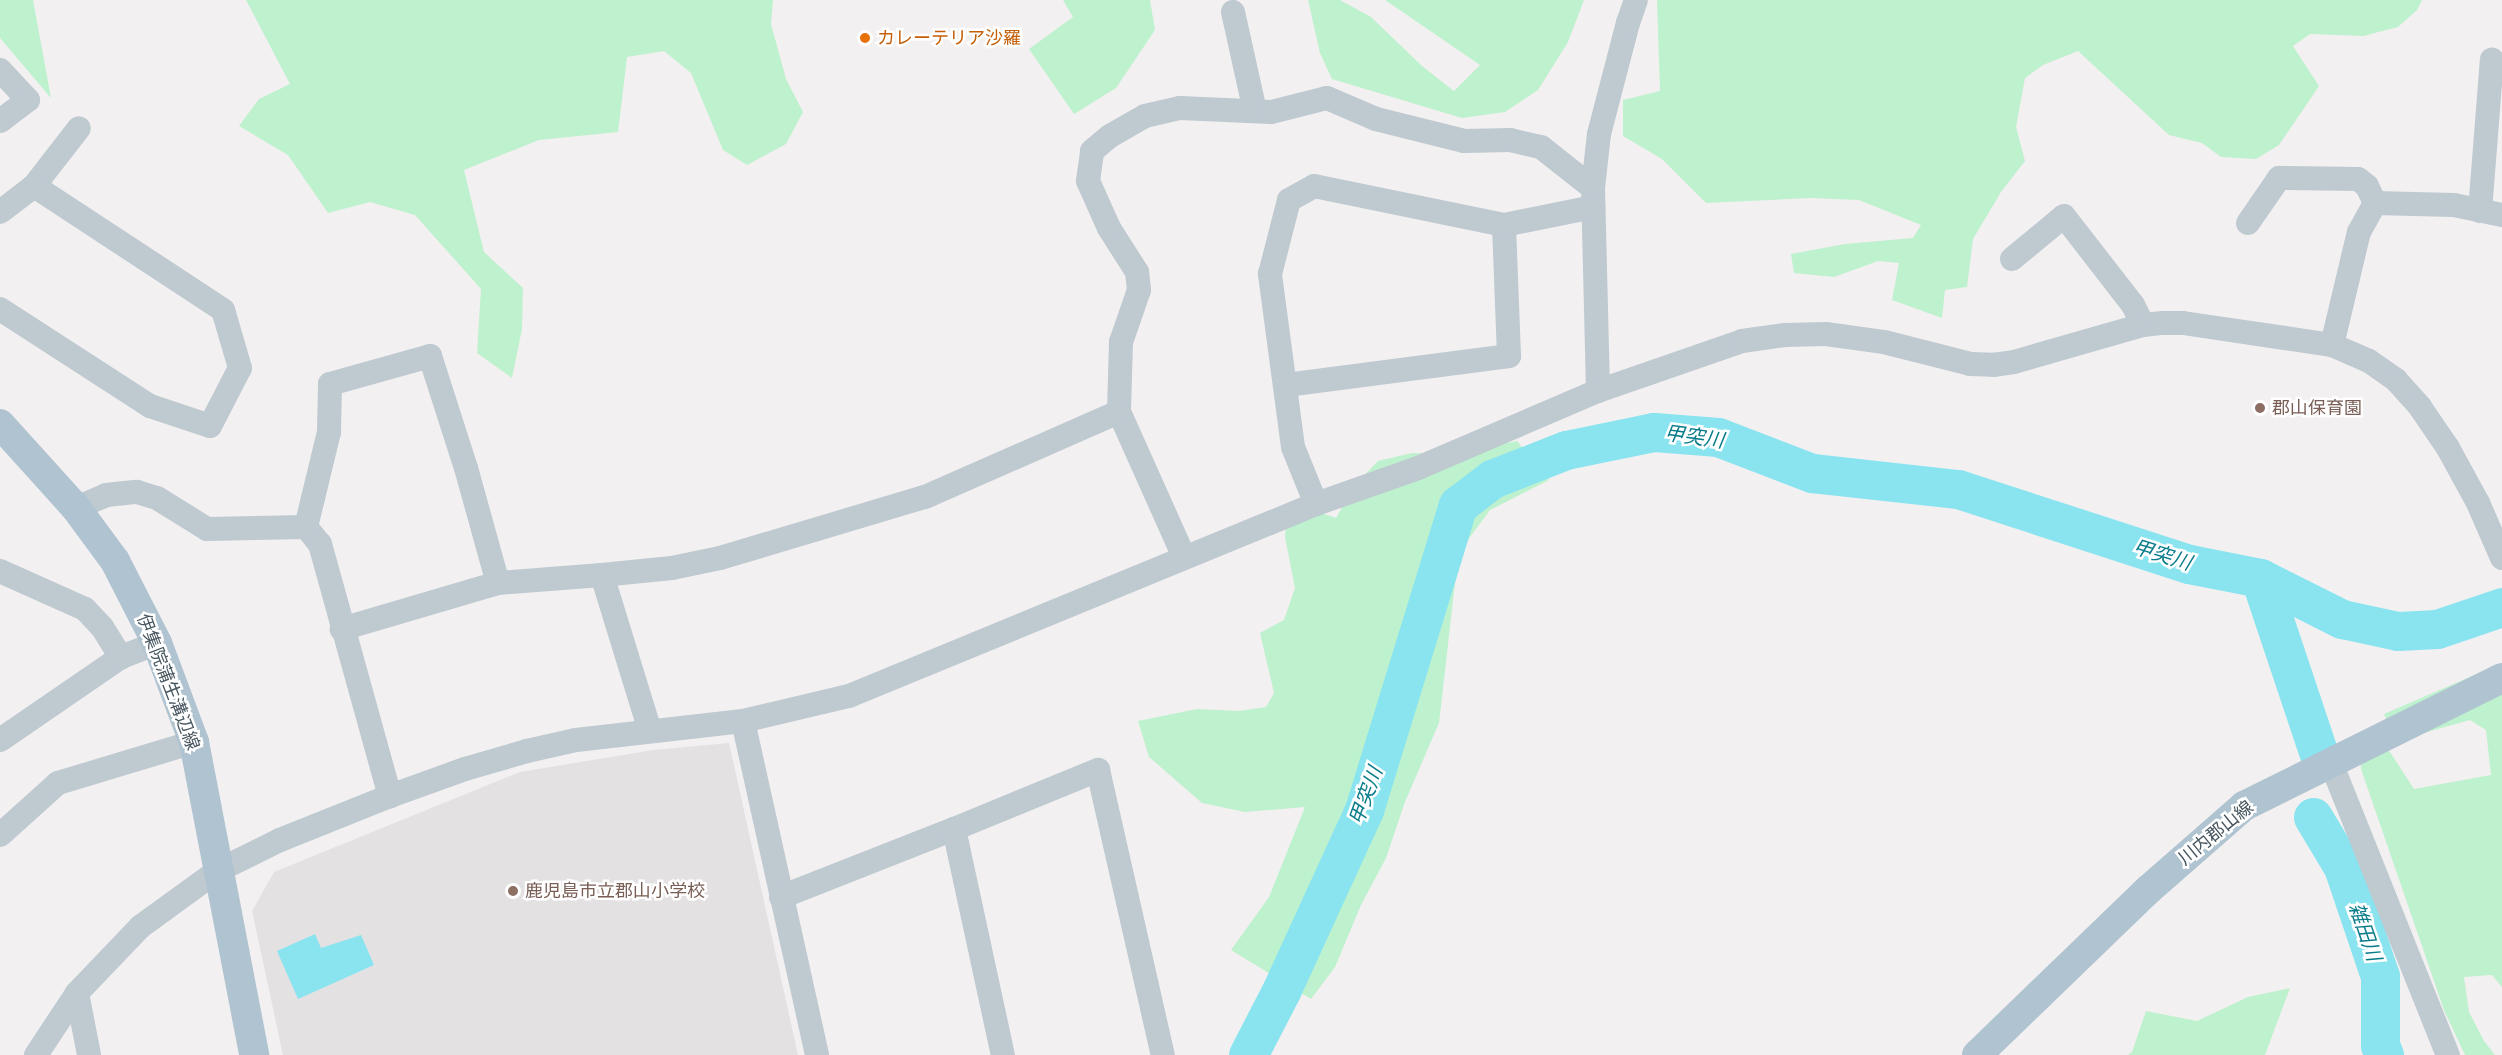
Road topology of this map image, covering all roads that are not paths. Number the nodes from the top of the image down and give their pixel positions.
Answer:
1 (1636, 0) edge
2 (1233, 12) dead end
3 (2492, 59) dead end
4 (0, 70) edge
5 (1255, 111) junction
6 (0, 122) edge
7 (79, 128) dead end
8 (34, 186) junction
9 (1593, 198) junction
10 (2375, 203) junction
11 (0, 212) edge
12 (2491, 213) edge
13 (2248, 223) dead end
14 (1504, 225) junction
15 (2012, 259) dead end
16 (0, 309) edge
17 (2143, 325) junction
18 (2332, 345) junction
19 (1286, 385) junction
20 (1598, 391) junction
21 (1119, 412) junction
22 (0, 424) edge
23 (1316, 504) junction
24 (76, 508) junction
25 (306, 527) junction
26 (1184, 557) junction
27 (2502, 558) edge
28 (0, 571) edge
29 (602, 575) junction
30 (498, 582) junction
31 (342, 629) junction
32 (157, 643) junction
33 (121, 657) junction
34 (2502, 678) edge
35 (743, 721) junction
36 (650, 731) junction
37 (0, 740) edge
38 (194, 742) junction
39 (2331, 763) junction
40 (390, 796) junction
41 (954, 829) junction
42 (0, 835) edge
43 (217, 871) junction
44 (781, 897) junction
45 (77, 993) junction
46 (36, 1055) edge
47 (89, 1055) edge
48 (254, 1055) edge
49 (817, 1055) edge
50 (1004, 1055) edge
51 (1163, 1055) edge
52 (1977, 1055) edge
53 (2448, 1055) edge

1 - 9 street
2 - 5 street
3 - 12 street
4 - 6 street
5 - 9 street
5 - 21 street
7 - 8 street
8 - 11 street
8 - 16 street
9 - 14 street
9 - 20 street
10 - 12 street
10 - 13 street
10 - 18 street
14 - 19 street
14 - 19 street
15 - 17 street
17 - 18 street
17 - 20 street
18 - 27 street
19 - 23 street
20 - 23 street
21 - 26 street
21 - 29 street
22 - 24 main road, 伊集院蒲生溝辺線
23 - 26 street
24 - 25 street
24 - 32 main road, 伊集院蒲生溝辺線
25 - 30 street
25 - 31 street
26 - 35 street
28 - 33 street
29 - 30 street
29 - 36 street
30 - 31 street
31 - 40 street
32 - 33 street
32 - 38 main road, 伊集院蒲生溝辺線
33 - 37 street
34 - 39 main road, 川内郡山線
35 - 36 street
35 - 44 street
36 - 40 street
38 - 42 street
38 - 43 main road, 伊集院蒲生溝辺線
39 - 52 main road, 川内郡山線
39 - 53 street
40 - 43 street
41 - 44 street
41 - 50 street
41 - 51 street
43 - 45 street
43 - 48 main road, 伊集院蒲生溝辺線
44 - 49 street
45 - 46 street
45 - 47 street

